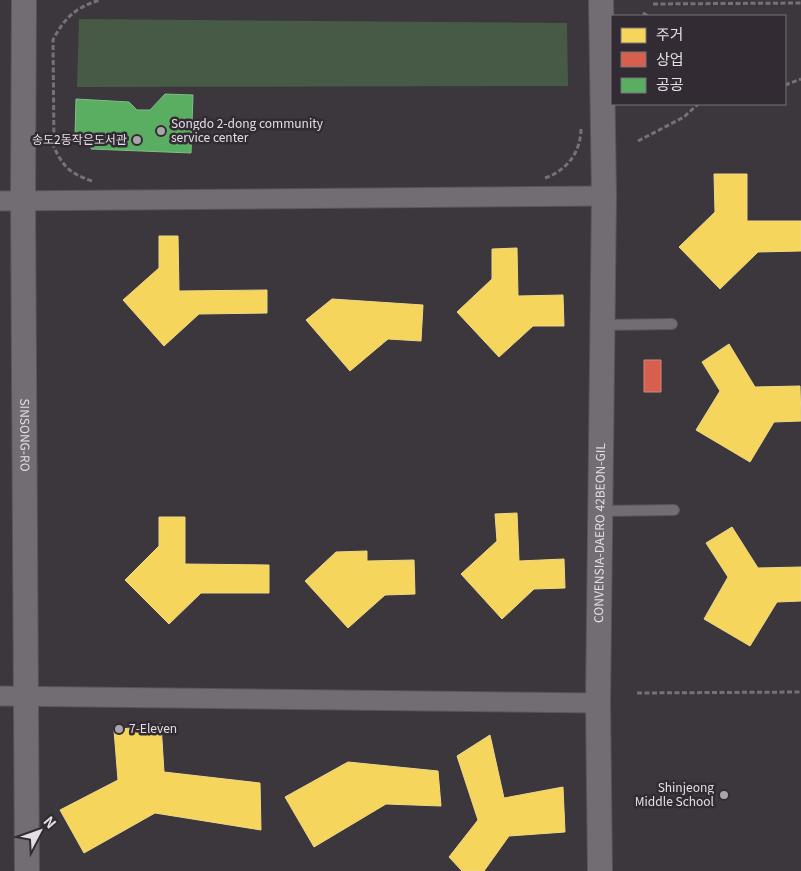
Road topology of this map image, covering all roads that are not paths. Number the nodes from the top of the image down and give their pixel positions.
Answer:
1 (24, 0) edge
2 (601, 0) edge
3 (604, 196) junction
4 (12, 201) edge
5 (672, 324) dead end
6 (603, 325) junction
7 (674, 510) dead end
8 (600, 511) junction
9 (0, 696) edge
10 (26, 697) junction
11 (598, 702) junction
12 (28, 871) edge
13 (600, 871) edge

1 - 4 street, SINSONG-RO
2 - 3 street, CONVENSIA-DAERO 42BEON-GIL
3 - 4 street
3 - 6 street, CONVENSIA-DAERO 42BEON-GIL
4 - 10 street, SINSONG-RO
5 - 6 lane
6 - 8 street, CONVENSIA-DAERO 42BEON-GIL
7 - 8 lane
8 - 11 street, CONVENSIA-DAERO 42BEON-GIL
9 - 10 street
10 - 11 street
10 - 12 street, SINSONG-RO
11 - 13 street, CONVENSIA-DAERO 42BEON-GIL

